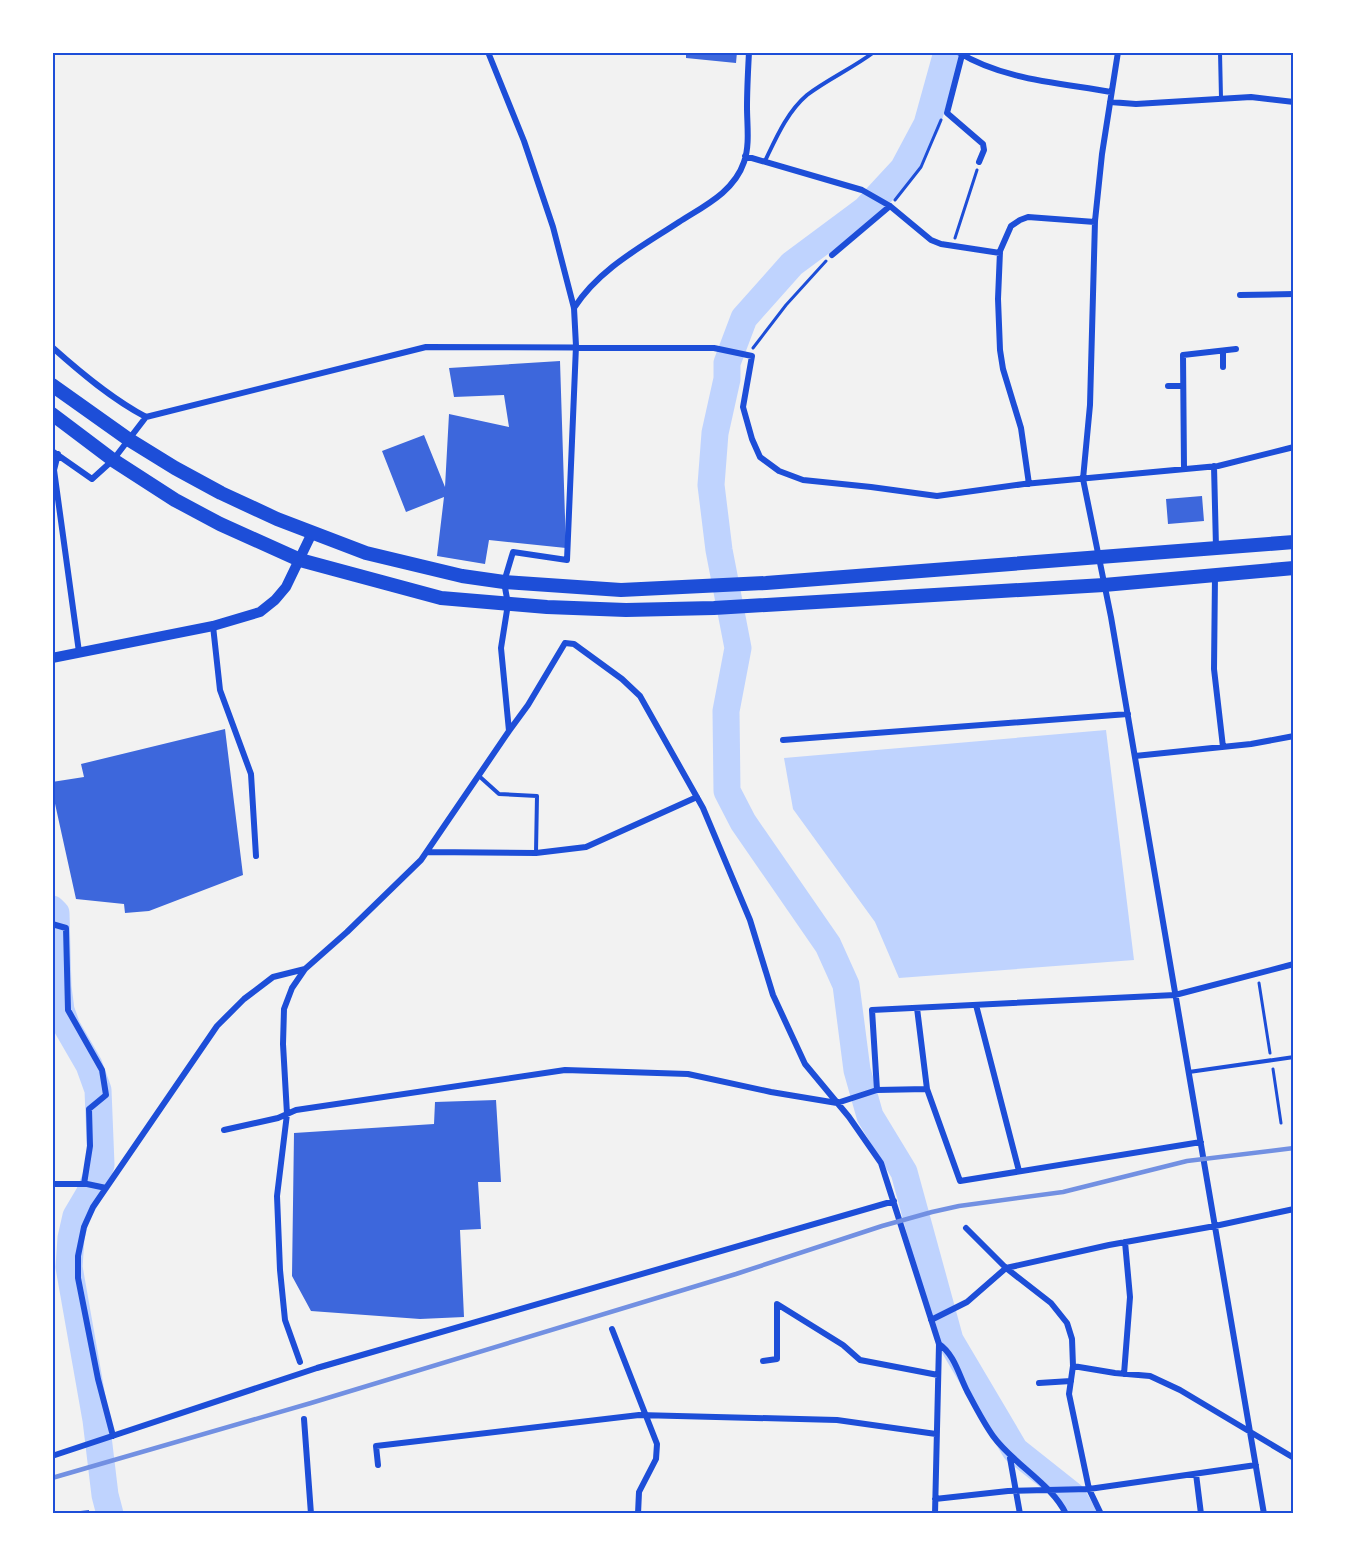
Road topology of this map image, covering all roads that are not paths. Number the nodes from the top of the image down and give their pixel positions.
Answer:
1 (488, 52) edge
2 (749, 52) edge
3 (874, 52) edge
4 (1118, 52) edge
5 (1220, 52) edge
6 (960, 54) edge
7 (1112, 92) junction
8 (1221, 99) junction
9 (1110, 102) junction
10 (1293, 102) edge
11 (745, 156) junction
12 (765, 162) junction
13 (979, 162) road end
14 (890, 206) junction
15 (1095, 222) junction
16 (1000, 253) junction
17 (832, 255) road end
18 (1293, 294) edge
19 (1240, 295) dead end
20 (574, 308) junction
21 (52, 346) edge
22 (576, 346) junction
23 (1236, 349) dead end
24 (1223, 351) junction
25 (1223, 367) dead end
26 (52, 385) edge
27 (1168, 386) dead end
28 (1183, 386) junction
29 (52, 414) edge
30 (146, 417) junction
31 (128, 439) junction
32 (1293, 447) edge
33 (55, 452) edge
34 (112, 460) junction
35 (1214, 466) junction
36 (1184, 470) junction
37 (1083, 479) junction
38 (1029, 484) junction
39 (312, 533) junction
40 (1293, 542) edge
41 (1216, 548) junction
42 (1098, 558) junction
43 (300, 560) junction
44 (1293, 568) edge
45 (1215, 575) junction
46 (504, 582) junction
47 (1104, 585) junction
48 (508, 604) junction
49 (213, 626) junction
50 (79, 652) junction
51 (52, 658) edge
52 (1128, 714) junction
53 (509, 731) junction
54 (1293, 736) edge
55 (783, 740) dead end
56 (1223, 747) junction
57 (1135, 756) junction
58 (479, 776) junction
59 (697, 797) junction
60 (427, 852) junction
61 (536, 853) junction
62 (256, 856) dead end
63 (52, 924) edge
64 (1293, 964) edge
65 (305, 969) junction
66 (1175, 995) junction
67 (976, 1005) junction
68 (917, 1008) junction
69 (1293, 1057) edge
70 (1189, 1072) junction
71 (927, 1089) junction
72 (874, 1090) junction
73 (837, 1103) junction
74 (287, 1114) junction
75 (224, 1130) dead end
76 (1200, 1142) junction
77 (1019, 1171) junction
78 (52, 1184) edge
79 (85, 1184) junction
80 (106, 1188) junction
81 (894, 1202) junction
82 (1293, 1209) edge
83 (1215, 1226) junction
84 (966, 1228) dead end
85 (1125, 1242) junction
86 (1006, 1268) junction
87 (935, 1318) junction
88 (612, 1329) dead end
89 (939, 1344) junction
90 (763, 1360) dead end
91 (300, 1362) dead end
92 (1074, 1366) junction
93 (1124, 1374) junction
94 (938, 1375) junction
95 (1071, 1381) junction
96 (1040, 1383) dead end
97 (647, 1417) junction
98 (304, 1419) dead end
99 (936, 1434) junction
100 (1251, 1434) junction
101 (110, 1437) junction
102 (52, 1456) edge
103 (1010, 1457) junction
104 (1293, 1458) edge
105 (378, 1465) dead end
106 (1256, 1465) junction
107 (1196, 1473) junction
108 (1089, 1489) junction
109 (1051, 1490) junction
110 (1016, 1491) junction
111 (935, 1499) junction
112 (935, 1513) edge
113 (311, 1514) edge
114 (638, 1514) edge
115 (1020, 1514) edge
116 (1066, 1514) edge
117 (1101, 1514) edge
118 (1201, 1514) edge
119 (1264, 1514) edge

1 - 20 street
2 - 11 street
3 - 12 lane
4 - 7 street
5 - 8 lane
6 - 7 street
6 - 13 street
7 - 9 street
8 - 9 street
8 - 10 street
9 - 15 street
11 - 12 street
11 - 20 street
12 - 14 street
14 - 16 street
14 - 17 street
15 - 16 street
15 - 37 street
16 - 38 street
18 - 19 street
20 - 22 street
21 - 30 street
22 - 30 street
22 - 38 street
22 - 46 street
23 - 24 street
24 - 25 street
24 - 28 street
26 - 31 highway
27 - 28 street
28 - 36 street
29 - 34 highway
30 - 31 street
31 - 34 street
31 - 39 highway
32 - 35 street
33 - 34 street
33 - 50 street
34 - 43 highway
35 - 36 street
35 - 41 street
36 - 37 street
37 - 38 street
37 - 42 street
39 - 43 street
39 - 46 highway
40 - 41 highway
41 - 42 highway
42 - 46 highway
42 - 47 street
43 - 48 highway
43 - 49 street
44 - 45 highway
45 - 47 highway
45 - 56 street
46 - 48 street
47 - 48 highway
47 - 52 street
48 - 53 street
49 - 50 street
49 - 62 street
50 - 51 street
52 - 55 street
52 - 57 street
53 - 58 street
53 - 59 street
54 - 56 street
56 - 57 street
57 - 66 street
58 - 60 street
58 - 61 lane
59 - 61 street
59 - 73 street
60 - 61 street
60 - 65 street
63 - 79 street
64 - 66 street
65 - 74 street
65 - 80 street
66 - 67 street
66 - 70 street
67 - 68 street
67 - 77 street
68 - 71 street
68 - 72 street
69 - 70 lane
70 - 76 street
71 - 72 street
71 - 77 street
72 - 73 street
73 - 74 street
73 - 81 street
74 - 75 street
74 - 91 street
76 - 77 street
76 - 83 street
78 - 79 street
79 - 80 street
80 - 101 street
81 - 87 street
81 - 101 street
82 - 83 street
83 - 85 street
83 - 100 street
84 - 86 street
85 - 86 street
85 - 93 street
86 - 87 street
86 - 92 street
87 - 89 street
88 - 97 street
89 - 94 street
89 - 103 street
90 - 94 street
92 - 93 street
92 - 95 street
93 - 100 street
94 - 99 street
95 - 96 street
95 - 108 street
97 - 99 street
97 - 105 street
97 - 114 street
98 - 113 street
99 - 111 street
100 - 104 street
100 - 106 street
101 - 102 street
103 - 109 street
103 - 110 street
106 - 107 street
106 - 119 street
107 - 108 street
107 - 118 street
108 - 109 street
108 - 117 street
109 - 110 street
109 - 116 street
110 - 111 street
110 - 115 street
111 - 112 street

